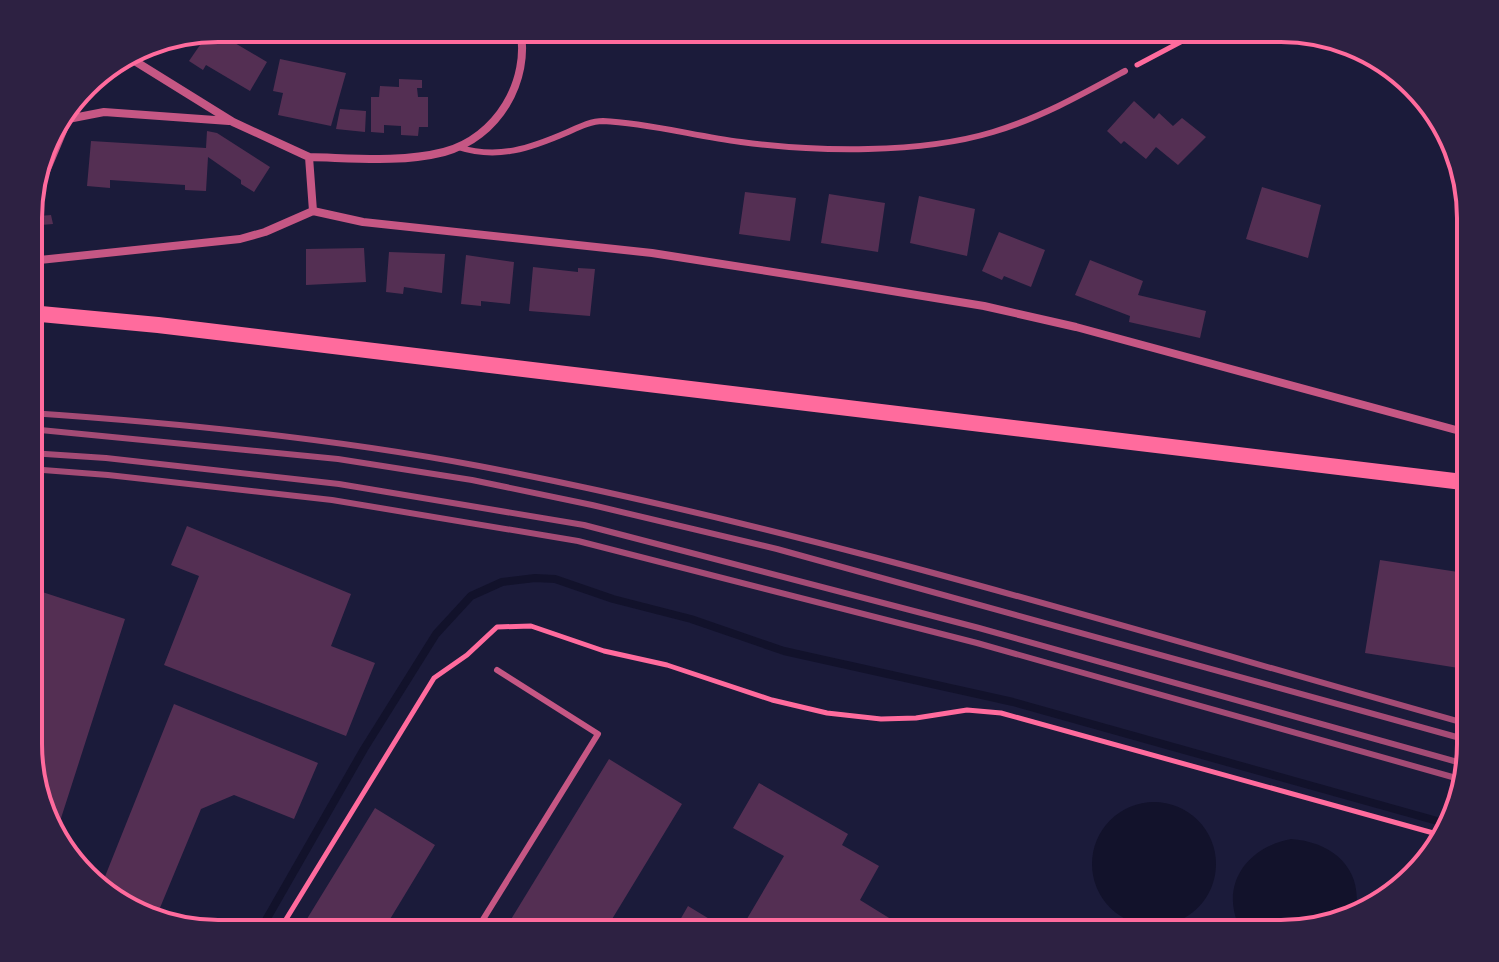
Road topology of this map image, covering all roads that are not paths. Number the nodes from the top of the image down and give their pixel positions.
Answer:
1 (521, 42) edge
2 (136, 62) edge
3 (1125, 71) road end
4 (74, 118) edge
5 (233, 122) junction
6 (458, 147) junction
7 (309, 157) junction
8 (313, 211) junction
9 (42, 260) edge
10 (42, 314) edge
11 (1457, 430) edge
12 (1457, 481) edge
13 (497, 670) dead end
14 (483, 920) edge

1 - 6 street
2 - 5 street
3 - 6 lane
4 - 5 street
5 - 7 street
6 - 7 street
7 - 8 street
8 - 9 street
8 - 11 street
10 - 12 main road
13 - 14 lane

